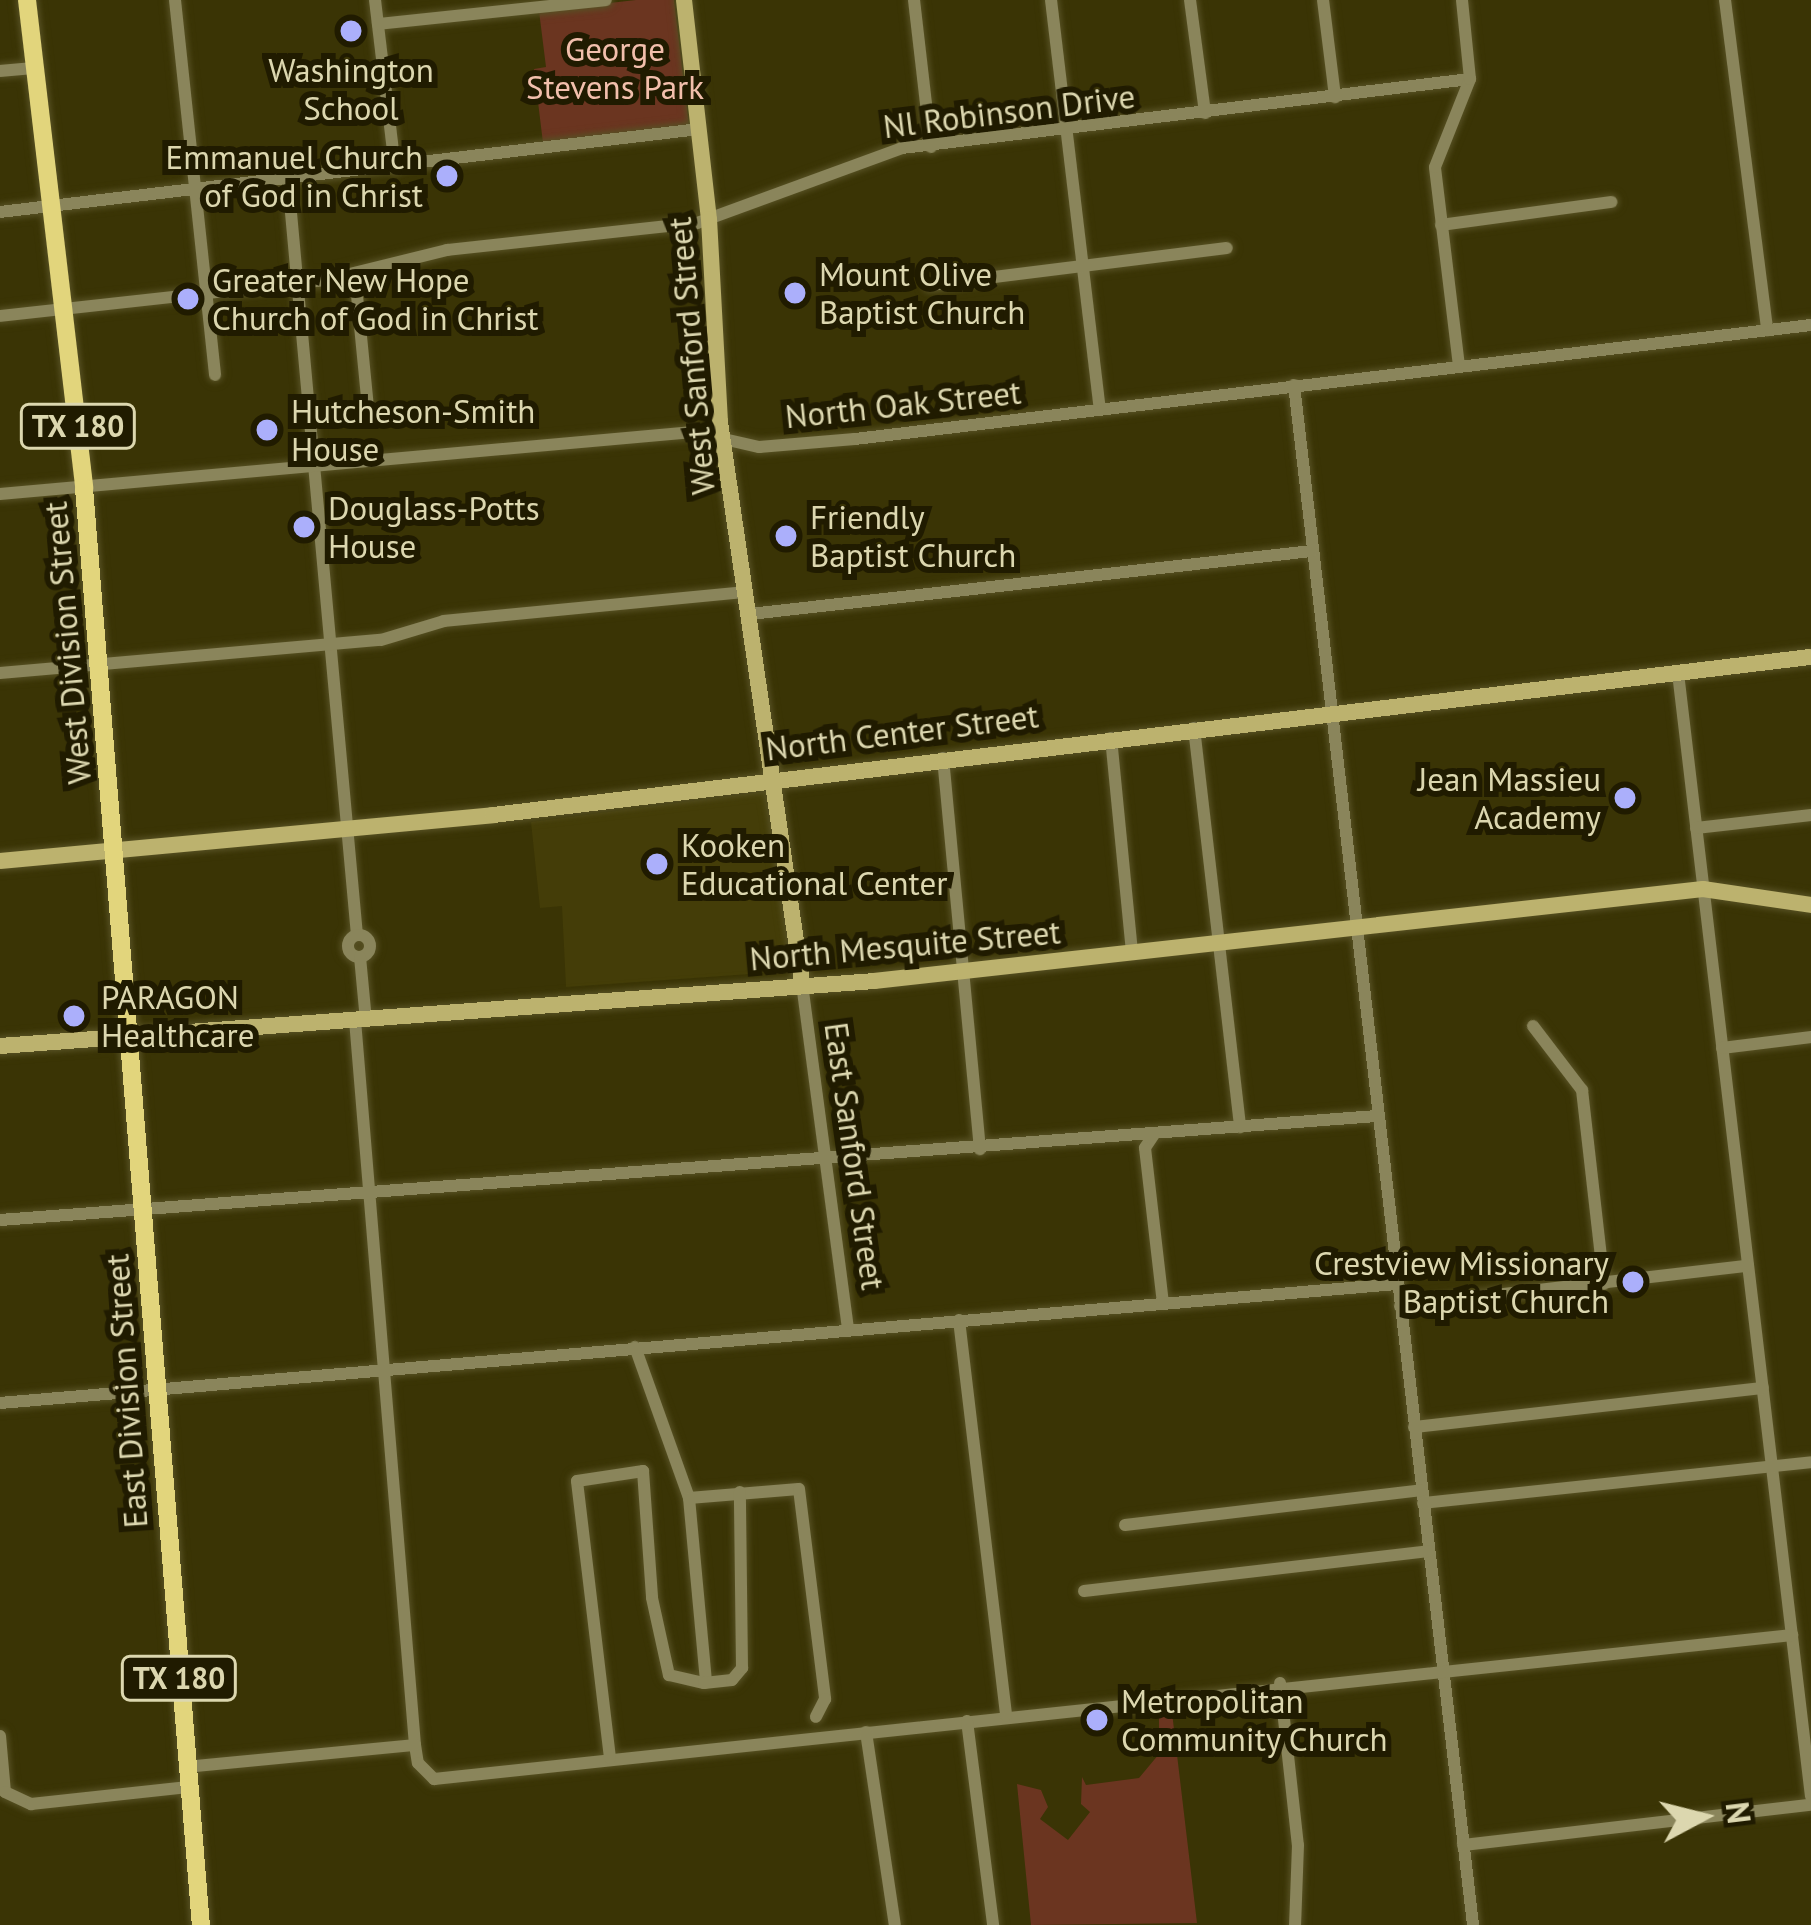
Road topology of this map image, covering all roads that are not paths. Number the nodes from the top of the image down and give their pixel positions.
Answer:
1 (27, 0) edge
2 (175, 0) edge
3 (375, 0) edge
4 (606, 0) edge
5 (684, 0) edge
6 (914, 0) edge
7 (1051, 0) edge
8 (1190, 0) edge
9 (1323, 0) edge
10 (1462, 0) edge
11 (1725, 0) edge
12 (378, 23) junction
13 (36, 68) junction
14 (0, 71) edge
15 (1471, 80) junction
16 (1335, 97) junction
17 (1205, 113) junction
18 (699, 129) junction
19 (1066, 131) junction
20 (931, 146) junction
21 (394, 168) junction
22 (288, 180) junction
23 (196, 190) junction
24 (1611, 202) dead end
25 (54, 205) junction
26 (0, 212) edge
27 (709, 219) junction
28 (1441, 225) junction
29 (1227, 248) dead end
30 (1082, 266) junction
31 (355, 274) junction
32 (299, 284) junction
33 (930, 286) dead end
34 (210, 295) junction
35 (68, 311) junction
36 (0, 316) edge
37 (1811, 325) edge
38 (1767, 330) junction
39 (1459, 366) junction
40 (215, 375) dead end
41 (1294, 386) junction
42 (368, 407) dead end
43 (1100, 409) junction
44 (724, 438) junction
45 (311, 466) junction
46 (85, 488) junction
47 (0, 494) edge
48 (1312, 551) junction
49 (746, 592) junction
50 (750, 614) junction
51 (326, 644) junction
52 (1811, 657) edge
53 (99, 665) junction
54 (0, 673) edge
55 (1678, 673) junction
56 (1330, 712) junction
57 (1194, 728) junction
58 (1111, 738) junction
59 (943, 757) junction
60 (776, 776) junction
61 (1811, 814) edge
62 (1696, 828) junction
63 (343, 830) junction
64 (115, 853) junction
65 (0, 861) edge
66 (1703, 889) junction
67 (1811, 904) edge
68 (1355, 925) junction
69 (1219, 943) junction
70 (1132, 954) junction
71 (964, 971) junction
72 (802, 982) junction
73 (361, 1020) junction
74 (1533, 1026) dead end
75 (1811, 1037) edge
76 (128, 1039) junction
77 (0, 1046) edge
78 (1722, 1048) junction
79 (1378, 1116) junction
80 (1240, 1127) junction
81 (1155, 1133) junction
82 (980, 1150) junction
83 (823, 1160) junction
84 (369, 1193) junction
85 (142, 1210) junction
86 (0, 1220) edge
87 (1748, 1266) junction
88 (1397, 1284) junction
89 (1604, 1284) junction
90 (1163, 1303) junction
91 (1400, 1306) junction
92 (959, 1319) junction
93 (848, 1329) junction
94 (635, 1347) junction
95 (389, 1367) junction
96 (1762, 1388) junction
97 (157, 1391) junction
98 (0, 1403) edge
99 (1414, 1426) junction
100 (1811, 1462) edge
101 (1772, 1466) junction
102 (740, 1492) junction
103 (1422, 1496) junction
104 (689, 1498) junction
105 (1125, 1525) dead end
106 (1429, 1552) junction
107 (1084, 1591) dead end
108 (1792, 1635) junction
109 (1443, 1670) junction
110 (706, 1682) junction
111 (1280, 1683) junction
112 (1006, 1715) junction
113 (816, 1718) dead end
114 (967, 1721) junction
115 (866, 1732) junction
116 (0, 1736) edge
117 (415, 1745) junction
118 (610, 1758) junction
119 (187, 1777) junction
120 (1811, 1801) edge
121 (1463, 1845) junction
122 (201, 1925) edge
123 (895, 1925) edge
124 (993, 1925) edge
125 (1295, 1925) edge
126 (1473, 1925) edge

1 - 13 main road, West Division Street / TX 180
2 - 23 street
3 - 12 street
4 - 12 street
5 - 18 main road, West Sanford Street
6 - 20 street
7 - 19 street
8 - 17 street
9 - 16 street
10 - 15 street
11 - 38 street
12 - 21 street
13 - 14 street
13 - 25 main road, West Division Street / TX 180
15 - 16 street, Nl Robinson Drive
15 - 28 street
16 - 17 street, Nl Robinson Drive
17 - 19 street, Nl Robinson Drive
18 - 21 street
18 - 27 main road, West Sanford Street
19 - 20 street, Nl Robinson Drive
19 - 30 street
20 - 27 street, Nl Robinson Drive
21 - 22 street
22 - 23 street
22 - 32 street
23 - 25 street
23 - 34 street
24 - 28 street
25 - 26 street
25 - 35 main road, West Division Street / TX 180
27 - 31 street, Nl Robinson Drive
27 - 44 main road, West Sanford Street
28 - 39 street
29 - 30 street
30 - 33 street
30 - 43 street
31 - 32 street, Nl Robinson Drive
31 - 42 street
32 - 34 street, Nl Robinson Drive
32 - 45 street
34 - 35 street, Nl Robinson Drive
34 - 40 street
35 - 36 street, Nl Robinson Drive
35 - 46 main road, West Division Street / TX 180
37 - 38 street, North Oak Street
38 - 39 street, North Oak Street
39 - 41 street, North Oak Street
41 - 43 street, North Oak Street
41 - 48 street
43 - 44 street, North Oak Street
44 - 45 street, North Oak Street
44 - 49 main road, West Sanford Street
45 - 46 street, North Oak Street
45 - 51 street
46 - 47 street, North Oak Street
46 - 53 main road, West Division Street / TX 180
48 - 50 street
48 - 56 street
49 - 50 main road, West Sanford Street
49 - 51 street
50 - 60 main road, West Sanford Street
51 - 53 street
51 - 63 street
52 - 55 main road, North Center Street
53 - 54 street
53 - 64 main road, West Division Street / TX 180
55 - 56 main road, North Center Street
55 - 62 street
56 - 57 main road, North Center Street
56 - 68 street
57 - 58 main road, North Center Street
57 - 69 street
58 - 59 main road, North Center Street
58 - 70 street
59 - 60 main road, North Center Street
59 - 71 street
60 - 63 main road, North Center Street
60 - 72 main road, East Sanford Street
61 - 62 street
62 - 66 street
63 - 64 main road, North Center Street
63 - 73 street
64 - 65 main road, North Center Street
64 - 76 main road, East Division Street / TX 180
66 - 67 main road, North Mesquite Street
66 - 68 main road, North Mesquite Street
66 - 78 street
68 - 69 main road, North Mesquite Street
68 - 79 street
69 - 70 main road, North Mesquite Street
69 - 80 street
70 - 71 main road, North Mesquite Street
71 - 72 main road, North Mesquite Street
71 - 82 street
72 - 73 main road, North Mesquite Street
72 - 83 street, East Sanford Street
73 - 76 main road, North Mesquite Street
73 - 84 street
74 - 89 street
75 - 78 street
76 - 77 main road, North Mesquite Street
76 - 85 main road, East Division Street / TX 180
78 - 87 street
79 - 80 street
79 - 88 street
80 - 81 street
81 - 82 street
81 - 90 street
82 - 83 street
83 - 84 street
83 - 93 street, East Sanford Street
84 - 85 street
84 - 95 street
85 - 86 street
85 - 97 main road, East Division Street / TX 180
87 - 89 street
87 - 96 street
88 - 90 street
88 - 91 street
89 - 91 street
90 - 92 street
91 - 99 street
92 - 93 street
92 - 112 street
93 - 94 street
94 - 95 street
94 - 104 street
95 - 97 street
95 - 117 street
96 - 99 street
96 - 101 street
97 - 98 street
97 - 119 main road, East Division Street / TX 180
99 - 103 street
100 - 101 street
101 - 103 street
101 - 108 street
102 - 104 street
102 - 110 street
102 - 113 street
103 - 105 street
103 - 106 street
104 - 110 street
106 - 107 street
106 - 109 street
108 - 109 street
108 - 120 street
109 - 111 street
109 - 121 street
110 - 118 street
111 - 112 street
111 - 125 street
112 - 114 street
114 - 115 street
114 - 124 street
115 - 118 street
115 - 123 street
116 - 119 street
117 - 118 street
117 - 119 street
119 - 122 main road, East Division Street / TX 180
120 - 121 street
121 - 126 street

